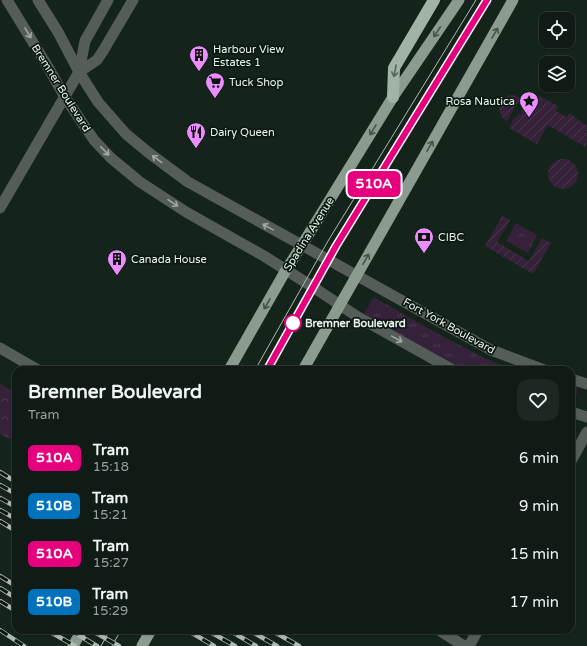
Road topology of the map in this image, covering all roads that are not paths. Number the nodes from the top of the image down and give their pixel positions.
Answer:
1 (7, 0) edge
2 (38, 0) edge
3 (108, 0) edge
4 (133, 0) edge
5 (434, 0) edge
6 (459, 0) edge
7 (514, 0) edge
8 (79, 72) junction
9 (65, 97) junction
10 (393, 97) junction
11 (0, 208) edge
12 (302, 245) junction
13 (286, 270) junction
14 (356, 275) junction
15 (340, 305) junction
16 (0, 348) edge
17 (31, 366) edge
18 (231, 366) edge
19 (305, 366) edge
20 (446, 366) edge
21 (533, 366) edge
22 (575, 380) edge
23 (587, 384) edge
24 (575, 413) edge
25 (587, 417) edge
26 (587, 432) edge
27 (575, 454) edge
28 (80, 634) edge
29 (149, 634) edge
30 (445, 634) edge
31 (476, 634) edge
32 (73, 646) edge
33 (142, 646) edge
34 (464, 646) edge
35 (469, 646) edge

1 -> 9 street, Bremner Boulevard
2 - 8 street
3 - 8 street
4 - 8 street
5 -> 10 highway
6 -> 10 main road, Spadina Avenue
14 -> 7 main road
8 - 9 street
12 -> 8 street
9 - 11 street
9 -> 13 street, Bremner Boulevard
10 -> 12 main road, Spadina Avenue
12 - 13 main road, Spadina Avenue
12 - 14 street, Fort York Boulevard
13 - 15 street, Bremner Boulevard
13 -> 18 main road, Spadina Avenue
14 - 15 main road
14 - 21 street, Fort York Boulevard
15 - 19 main road
15 -> 20 street
16 - 17 street
22 - 23 street
24 - 25 street
26 - 27 street
28 - 32 main road
29 - 33 main road
30 - 34 street
31 - 35 street

